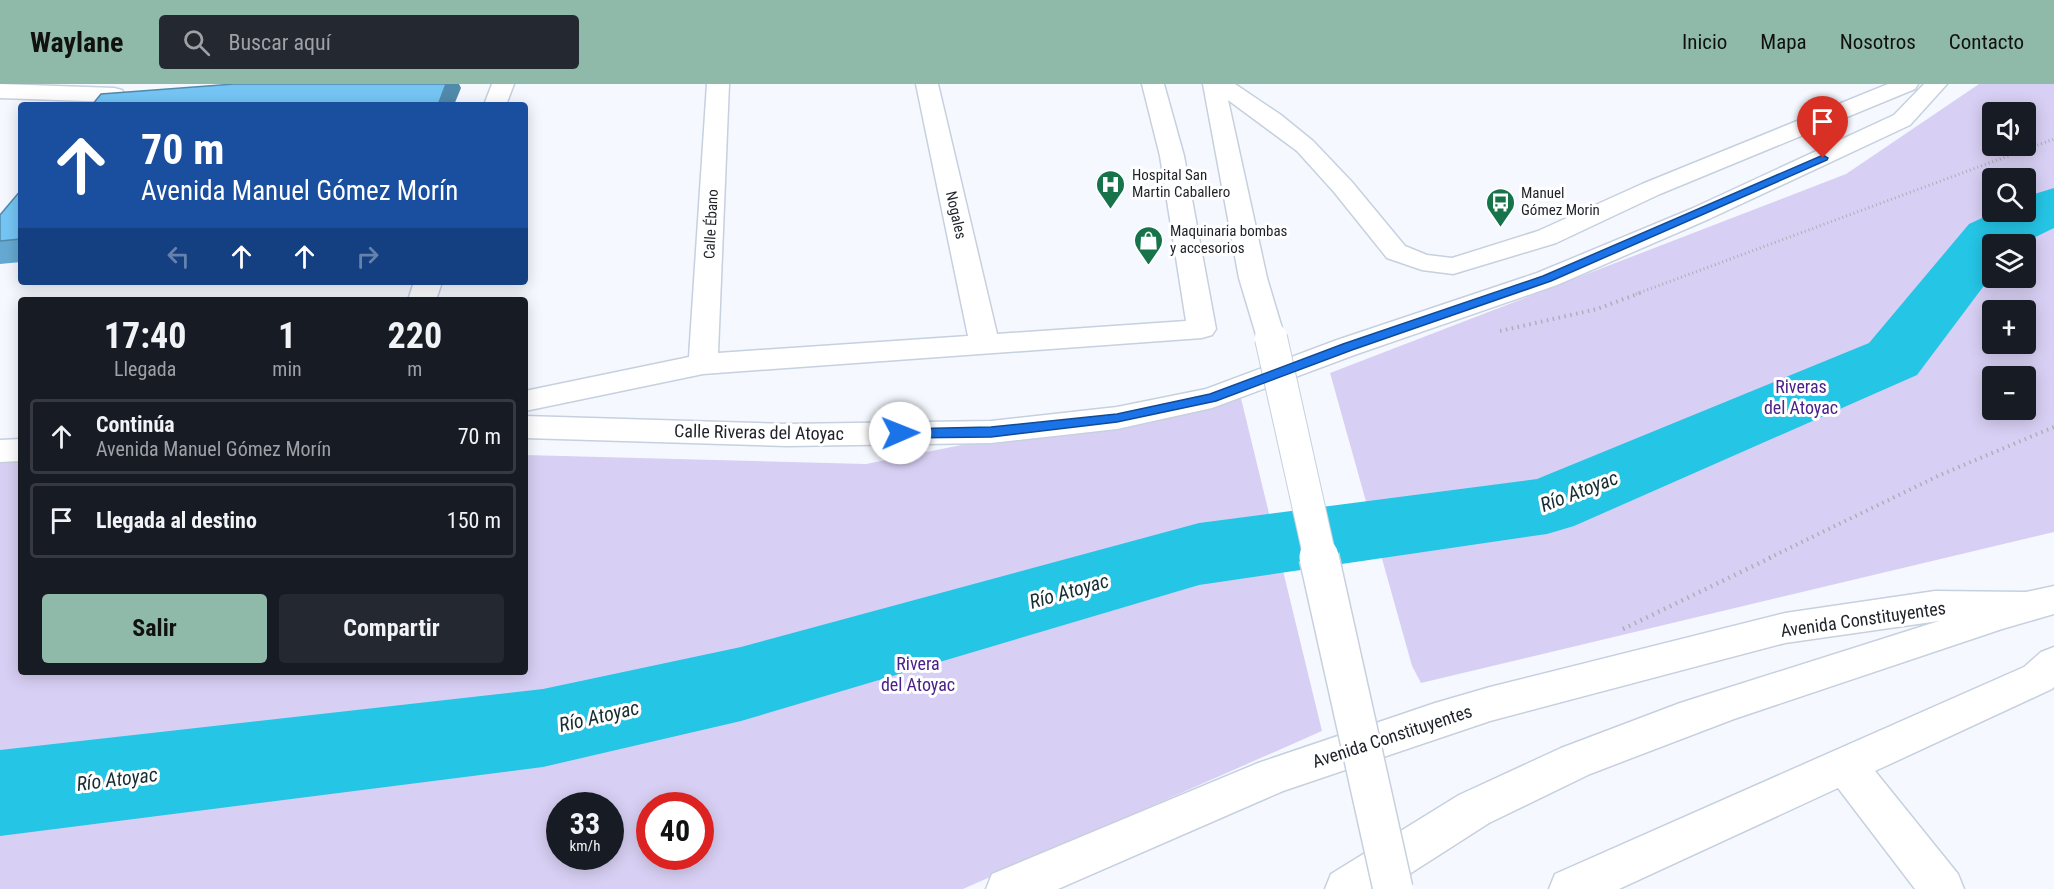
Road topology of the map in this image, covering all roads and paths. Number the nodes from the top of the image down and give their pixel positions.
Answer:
1 (503, 84) edge
2 (718, 84) edge
3 (927, 84) edge
4 (1153, 84) edge
5 (1214, 84) edge
6 (1220, 84) edge
7 (1907, 84) edge
8 (1936, 84) edge
9 (0, 91) edge
10 (114, 95) edge
11 (496, 102) edge
12 (2054, 139) edge
13 (1493, 332) dead end
14 (985, 346) junction
15 (703, 364) junction
16 (528, 400) edge
17 (528, 426) edge
18 (2054, 427) edge
19 (18, 450) edge
20 (0, 452) edge
21 (2039, 603) edge
22 (1618, 631) dead end
23 (2049, 678) edge
24 (1844, 764) junction
25 (1008, 889) edge
26 (1347, 889) edge
27 (1393, 889) edge
28 (1571, 889) edge
29 (1942, 889) edge

1 - 11 street
2 - 15 street, Calle Ébano
3 - 14 street, Nogales
4 - 14 street
5 - 27 street, bridge
6 - 7 street
8 - 17 street, Calle Riveras del Atoyac
9 - 10 street
12 - 13 path
14 - 15 street
15 - 16 street
18 - 22 path
19 - 20 street
21 - 25 street, Avenida Constituyentes
21 - 26 street, Avenida Constituyentes
23 - 24 street
24 - 28 street
24 - 29 street

